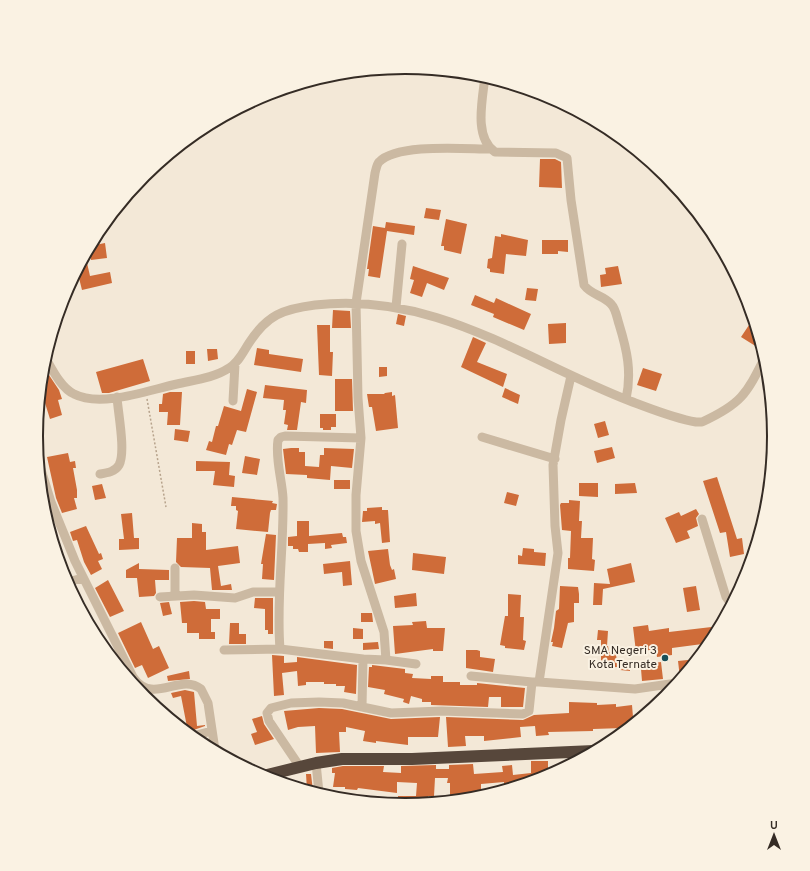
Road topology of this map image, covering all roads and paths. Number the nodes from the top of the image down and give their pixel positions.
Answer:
1 (485, 82) edge
2 (490, 149) junction
3 (402, 244) dead end
4 (356, 303) junction
5 (396, 307) junction
6 (235, 364) junction
7 (50, 365) edge
8 (760, 366) edge
9 (571, 376) junction
10 (146, 391) junction
11 (117, 397) junction
12 (626, 399) junction
13 (233, 401) dead end
14 (482, 437) dead end
15 (361, 438) junction
16 (555, 459) junction
17 (100, 474) dead end
18 (166, 507) dead end
19 (51, 513) edge
20 (702, 519) dead end
21 (175, 568) dead end
22 (83, 578) junction
23 (74, 580) edge
24 (279, 592) junction
25 (175, 596) junction
26 (160, 597) dead end
27 (728, 600) edge
28 (280, 649) junction
29 (224, 650) dead end
30 (364, 659) junction
31 (386, 660) junction
32 (416, 664) dead end
33 (129, 669) edge
34 (471, 676) dead end
35 (536, 682) junction
36 (667, 684) edge
37 (148, 690) edge
38 (362, 707) junction
39 (212, 732) junction
40 (201, 734) edge
41 (214, 742) edge
42 (581, 752) edge
43 (316, 763) junction
44 (294, 768) junction
45 (275, 773) edge
46 (318, 787) edge

1 - 2 street
2 - 4 street
2 - 12 street
3 - 5 street
4 - 5 street
4 - 6 street
4 - 15 street
5 - 9 street
6 - 10 street
6 - 13 street
7 - 11 street
8 - 12 street
9 - 12 street
9 - 16 street
10 - 11 street
10 - 18 path
11 - 17 street
14 - 16 street
15 - 24 street
15 - 31 street
16 - 35 street
19 - 22 street
20 - 27 street
21 - 25 street
22 - 23 street
22 - 33 street
24 - 25 street
24 - 28 street
25 - 26 street
28 - 29 street
28 - 30 street
30 - 31 street
30 - 38 street
31 - 32 street
34 - 35 street
35 - 36 street
35 - 38 street
37 - 39 street
38 - 44 street
39 - 40 street
39 - 41 street
42 - 43 highway
43 - 44 highway
43 - 46 street
44 - 45 highway

